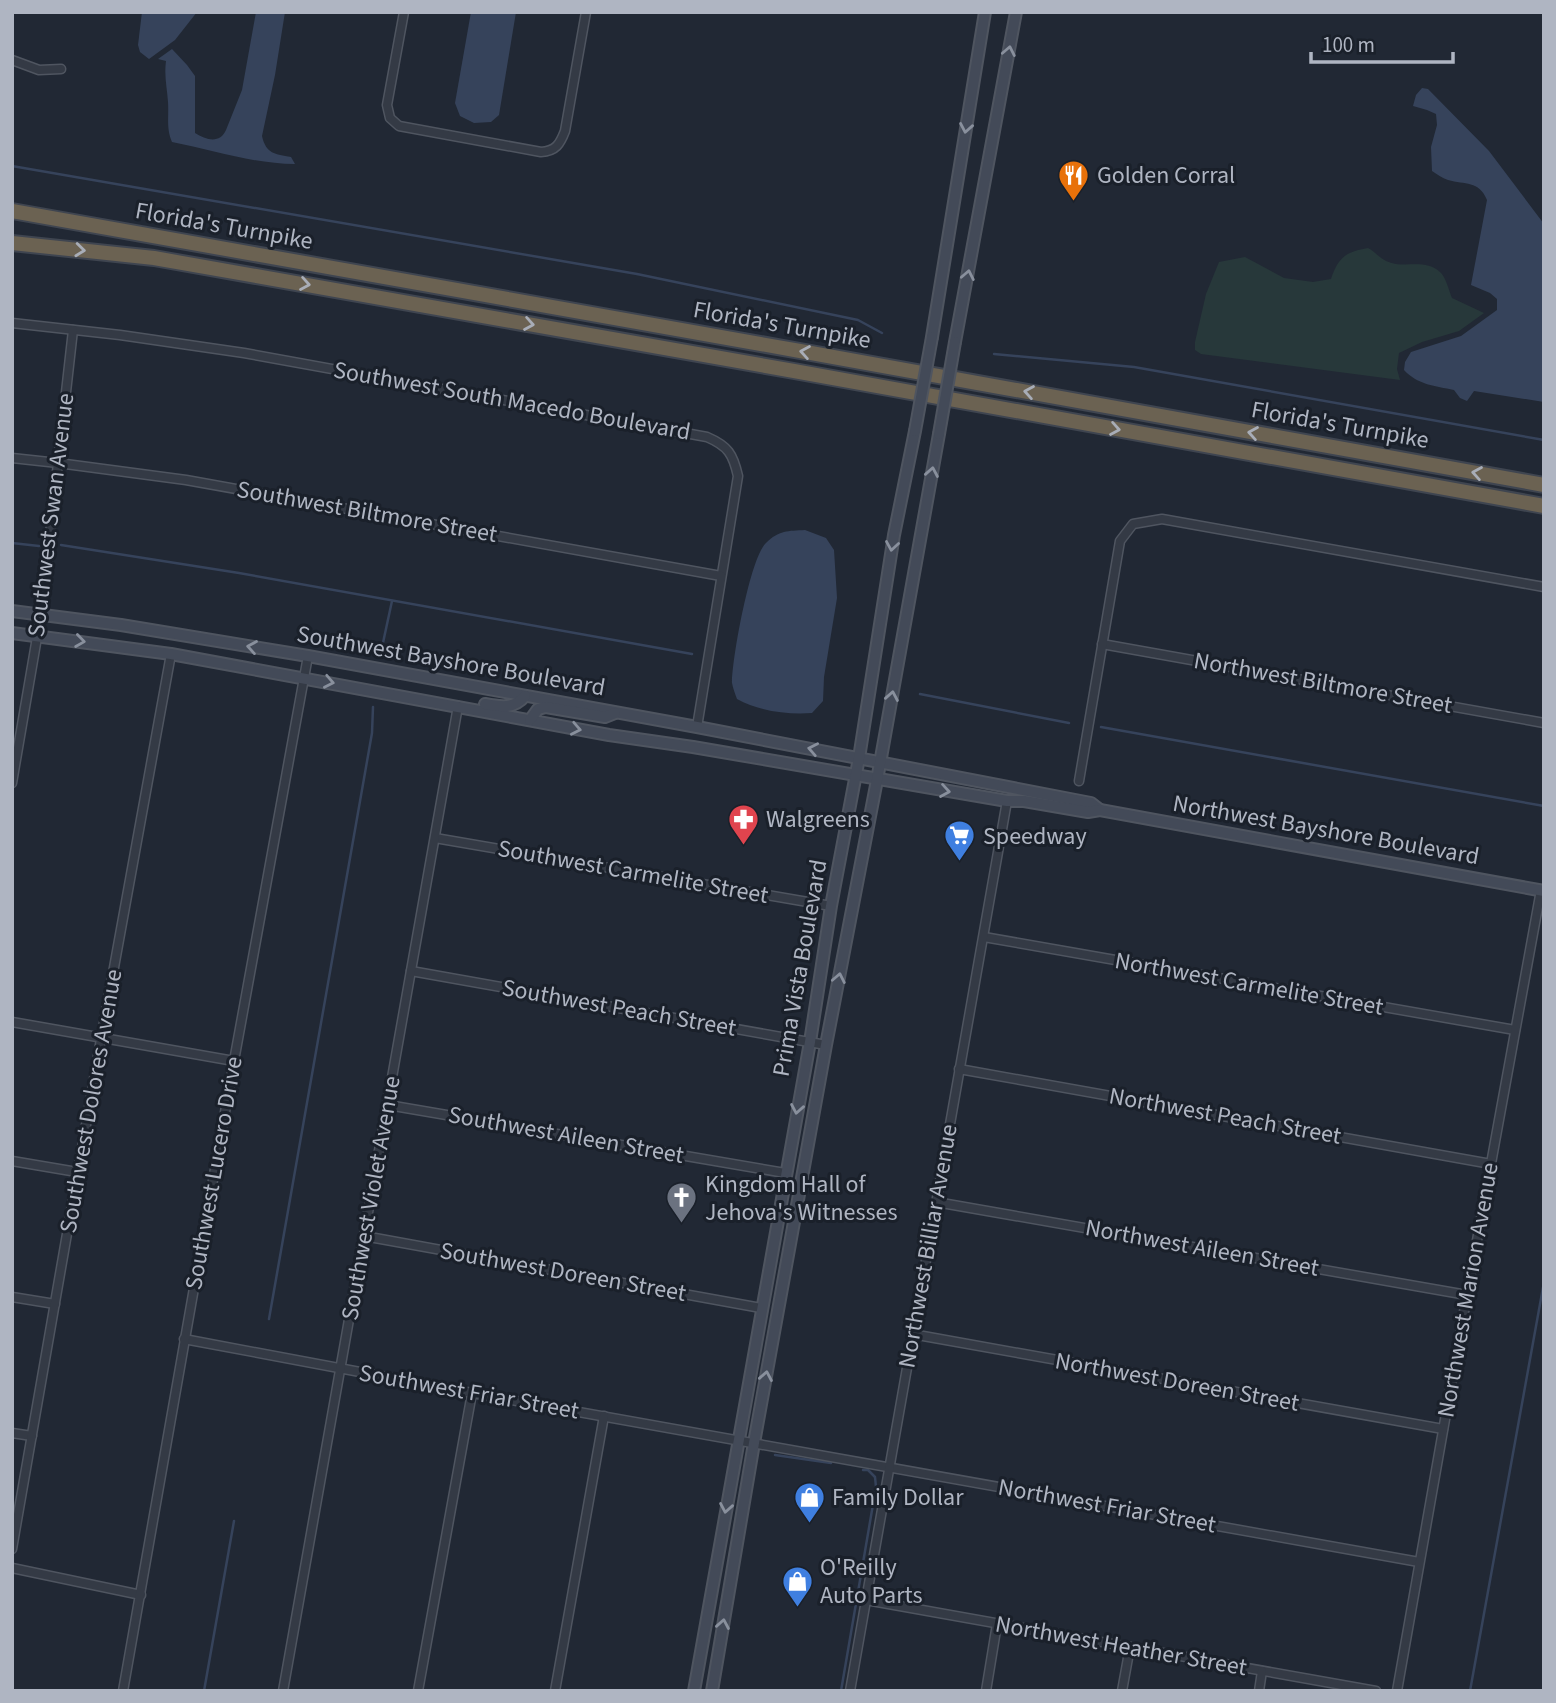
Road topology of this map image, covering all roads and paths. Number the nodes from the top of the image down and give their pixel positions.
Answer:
1 (404, 12) edge
2 (586, 12) edge
3 (985, 12) edge
4 (1016, 12) edge
5 (12, 60) edge
6 (61, 69) dead end
7 (12, 211) edge
8 (12, 243) edge
9 (12, 323) edge
10 (73, 330) junction
11 (12, 458) edge
12 (58, 463) junction
13 (1544, 485) edge
14 (1544, 506) edge
15 (721, 576) junction
16 (1544, 587) edge
17 (12, 611) edge
18 (41, 614) junction
19 (12, 632) edge
20 (37, 635) junction
21 (1102, 644) junction
22 (171, 654) junction
23 (308, 656) junction
24 (304, 678) junction
25 (525, 696) junction
26 (435, 702) junction
27 (458, 706) junction
28 (617, 712) junction
29 (530, 720) junction
30 (1544, 723) edge
31 (697, 727) junction
32 (859, 758) junction
33 (880, 763) junction
34 (13, 770) edge
35 (856, 775) junction
36 (877, 780) junction
37 (1079, 781) dead end
38 (12, 783) edge
39 (1007, 801) junction
40 (1100, 810) junction
41 (435, 838) junction
42 (1542, 891) edge
43 (831, 906) junction
44 (984, 937) junction
45 (411, 971) junction
46 (12, 1022) edge
47 (1515, 1030) junction
48 (101, 1039) junction
49 (810, 1042) junction
50 (826, 1045) junction
51 (234, 1061) junction
52 (959, 1069) junction
53 (388, 1105) junction
54 (12, 1161) edge
55 (1491, 1164) junction
56 (78, 1172) junction
57 (785, 1173) junction
58 (936, 1202) junction
59 (365, 1236) junction
60 (1466, 1295) junction
61 (12, 1297) edge
62 (55, 1304) junction
63 (761, 1308) junction
64 (912, 1335) junction
65 (184, 1339) junction
66 (340, 1369) junction
67 (471, 1393) junction
68 (604, 1416) junction
69 (1443, 1429) junction
70 (12, 1433) edge
71 (32, 1436) junction
72 (738, 1441) junction
73 (754, 1443) junction
74 (889, 1466) junction
75 (12, 1549) edge
76 (1419, 1562) junction
77 (12, 1568) edge
78 (141, 1595) junction
79 (866, 1600) junction
80 (997, 1624) junction
81 (1130, 1647) junction
82 (1262, 1671) junction
83 (122, 1691) edge
84 (283, 1691) edge
85 (418, 1691) edge
86 (555, 1691) edge
87 (694, 1691) edge
88 (712, 1691) edge
89 (850, 1691) edge
90 (986, 1691) edge
91 (1122, 1691) edge
92 (1259, 1691) edge
93 (1376, 1691) edge
94 (1396, 1691) edge

1 - 2 street
3 -> 32 main road, Prima Vista Boulevard, bridge
33 -> 4 main road, Prima Vista Boulevard, bridge
5 - 6 street
13 -> 7 highway, Florida's Turnpike
8 -> 14 highway, Florida's Turnpike
9 - 10 street, Southwest South Macedo Boulevard
10 - 12 street, Southwest Swan Avenue
10 - 15 street, Southwest South Macedo Boulevard
11 - 12 street, Southwest Biltmore Street
12 - 15 street, Southwest Biltmore Street
12 - 18 street, Southwest Swan Avenue
15 - 31 street, Southwest South Macedo Boulevard
16 - 21 street
17 - 18 main road, Southwest Bayshore Boulevard
18 - 20 street, Southwest Swan Avenue
23 -> 18 main road, Southwest Bayshore Boulevard
19 - 20 main road, Southwest Bayshore Boulevard
20 -> 22 main road, Southwest Bayshore Boulevard
20 - 34 street, Southwest Swan Avenue
21 - 30 street, Northwest Biltmore Street
21 - 37 street
22 - 24 main road, Southwest Bayshore Boulevard
22 - 48 street, Southwest Dolores Avenue
23 - 24 street, Southwest Lucero Drive
23 - 25 main road, Southwest Bayshore Boulevard
24 -> 26 main road, Southwest Bayshore Boulevard
24 - 51 street, Southwest Lucero Drive
25 - 26 main road
25 - 28 main road, Southwest Bayshore Boulevard
26 - 27 main road, Southwest Bayshore Boulevard
27 - 29 main road, Southwest Bayshore Boulevard
27 - 41 street, Southwest Violet Avenue
28 - 29 main road
28 - 31 main road, Southwest Bayshore Boulevard
29 -> 35 main road, Southwest Bayshore Boulevard
32 -> 31 main road, Southwest Bayshore Boulevard
32 - 33 main road, Southwest Bayshore Boulevard
32 - 35 main road, Prima Vista Boulevard
33 - 36 main road, Prima Vista Boulevard
33 - 40 main road, Northwest Bayshore Boulevard
34 - 38 street, Southwest Swan Avenue
35 - 36 main road, Southwest Bayshore Boulevard
35 - 43 main road, Prima Vista Boulevard
36 -> 39 main road, Northwest Bayshore Boulevard
50 -> 36 main road, Prima Vista Boulevard
39 - 40 main road, Northwest Bayshore Boulevard
39 - 44 street, Northwest Billiar Avenue
40 - 42 main road, Northwest Bayshore Boulevard
41 - 43 street, Southwest Carmelite Street
41 - 45 street, Southwest Violet Avenue
42 - 47 street, Northwest Marion Avenue
43 - 49 main road, Prima Vista Boulevard
44 - 47 street, Northwest Carmelite Street
44 - 52 street, Northwest Billiar Avenue
45 - 49 street, Southwest Peach Street
45 - 53 street, Southwest Violet Avenue
46 - 48 street
47 - 55 street, Northwest Marion Avenue
48 - 51 street
48 - 56 street, Southwest Dolores Avenue
49 - 50 street, Southwest Peach Street
49 -> 57 main road, Prima Vista Boulevard
73 -> 50 main road, Prima Vista Boulevard
51 - 65 street, Southwest Lucero Drive
52 - 55 street, Northwest Peach Street
52 - 58 street, Northwest Billiar Avenue
53 - 57 street, Southwest Aileen Street
53 - 59 street, Southwest Violet Avenue
54 - 56 street
55 - 60 street, Northwest Marion Avenue
56 - 62 street, Southwest Dolores Avenue
57 - 63 main road, Prima Vista Boulevard
58 - 60 street, Northwest Aileen Street
58 - 64 street, Northwest Billiar Avenue
59 - 63 street, Southwest Doreen Street
59 - 66 street, Southwest Violet Avenue
60 - 69 street, Northwest Marion Avenue
61 - 62 street
62 - 71 street, Southwest Dolores Avenue
63 - 72 main road, Prima Vista Boulevard
64 - 69 street, Northwest Doreen Street
64 - 74 street, Northwest Billiar Avenue
65 - 66 street, Southwest Friar Street
65 - 78 street, Southwest Lucero Drive
66 - 67 street, Southwest Friar Street
66 - 84 street, Southwest Violet Avenue
67 - 68 street, Southwest Friar Street
67 - 85 street
68 - 72 street, Southwest Friar Street
68 - 86 street
69 - 76 street, Northwest Marion Avenue
70 - 71 street
71 - 75 street, Southwest Dolores Avenue
72 - 73 street, Southwest Friar Street
72 -> 87 main road, Prima Vista Boulevard
73 - 74 street, Northwest Friar Street
88 -> 73 main road, Prima Vista Boulevard
74 - 76 street, Northwest Friar Street
74 - 79 street, Northwest Billiar Avenue
76 - 94 street, Northwest Marion Avenue
77 - 78 street
78 - 83 street, Southwest Lucero Drive
79 - 80 street, Northwest Heather Street
79 - 89 street, Northwest Billiar Avenue
80 - 81 street, Northwest Heather Street
80 - 90 street
81 - 82 street, Northwest Heather Street
81 - 91 street
82 - 92 street
82 - 93 street, Northwest Heather Street

